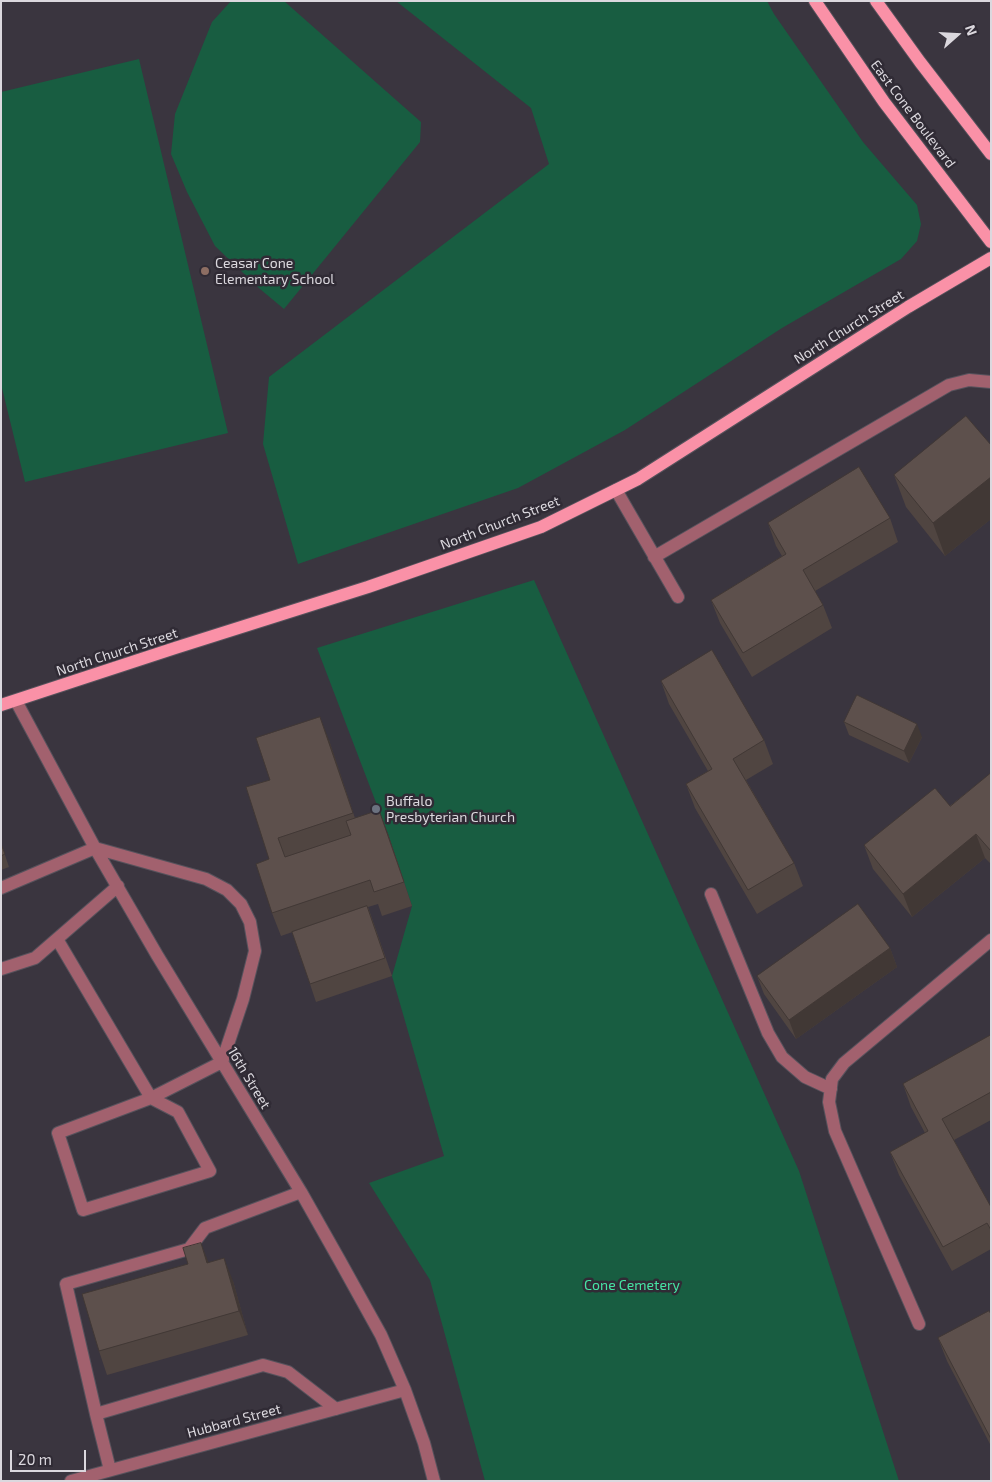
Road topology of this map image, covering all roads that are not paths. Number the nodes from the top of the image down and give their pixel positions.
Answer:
1 (815, 1) edge
2 (876, 1) edge
3 (991, 154) edge
4 (991, 242) edge
5 (991, 258) edge
6 (991, 382) edge
7 (616, 490) junction
8 (654, 557) junction
9 (678, 598) dead end
10 (16, 701) junction
11 (1, 705) edge
12 (95, 848) junction
13 (118, 886) junction
14 (1, 888) edge
15 (711, 894) dead end
16 (57, 939) junction
17 (991, 940) edge
18 (1, 970) edge
19 (222, 1062) junction
20 (831, 1089) junction
21 (151, 1098) junction
22 (301, 1192) junction
23 (919, 1324) dead end
24 (405, 1390) junction
25 (336, 1408) junction
26 (96, 1414) junction
27 (110, 1470) junction
28 (72, 1481) edge
29 (434, 1481) edge

1 - 4 main road, East Cone Boulevard
2 - 3 main road
5 - 7 main road, North Church Street
6 - 8 street
7 - 8 street
7 - 10 main road, North Church Street
8 - 9 street
10 - 11 main road, North Church Street
10 - 12 street, 16th Street
12 - 13 street, 16th Street
12 - 14 street
12 - 19 street
13 - 16 street
13 - 19 street, 16th Street
15 - 20 street
16 - 18 street
16 - 21 street
17 - 20 street
19 - 21 street
19 - 22 street, 16th Street
20 - 23 street
21 - 21 street
22 - 24 street, 16th Street
22 - 26 street
24 - 25 street, Hubbard Street
24 - 29 street, 16th Street
25 - 26 street
25 - 27 street, Hubbard Street
26 - 27 street
27 - 28 street, Hubbard Street

